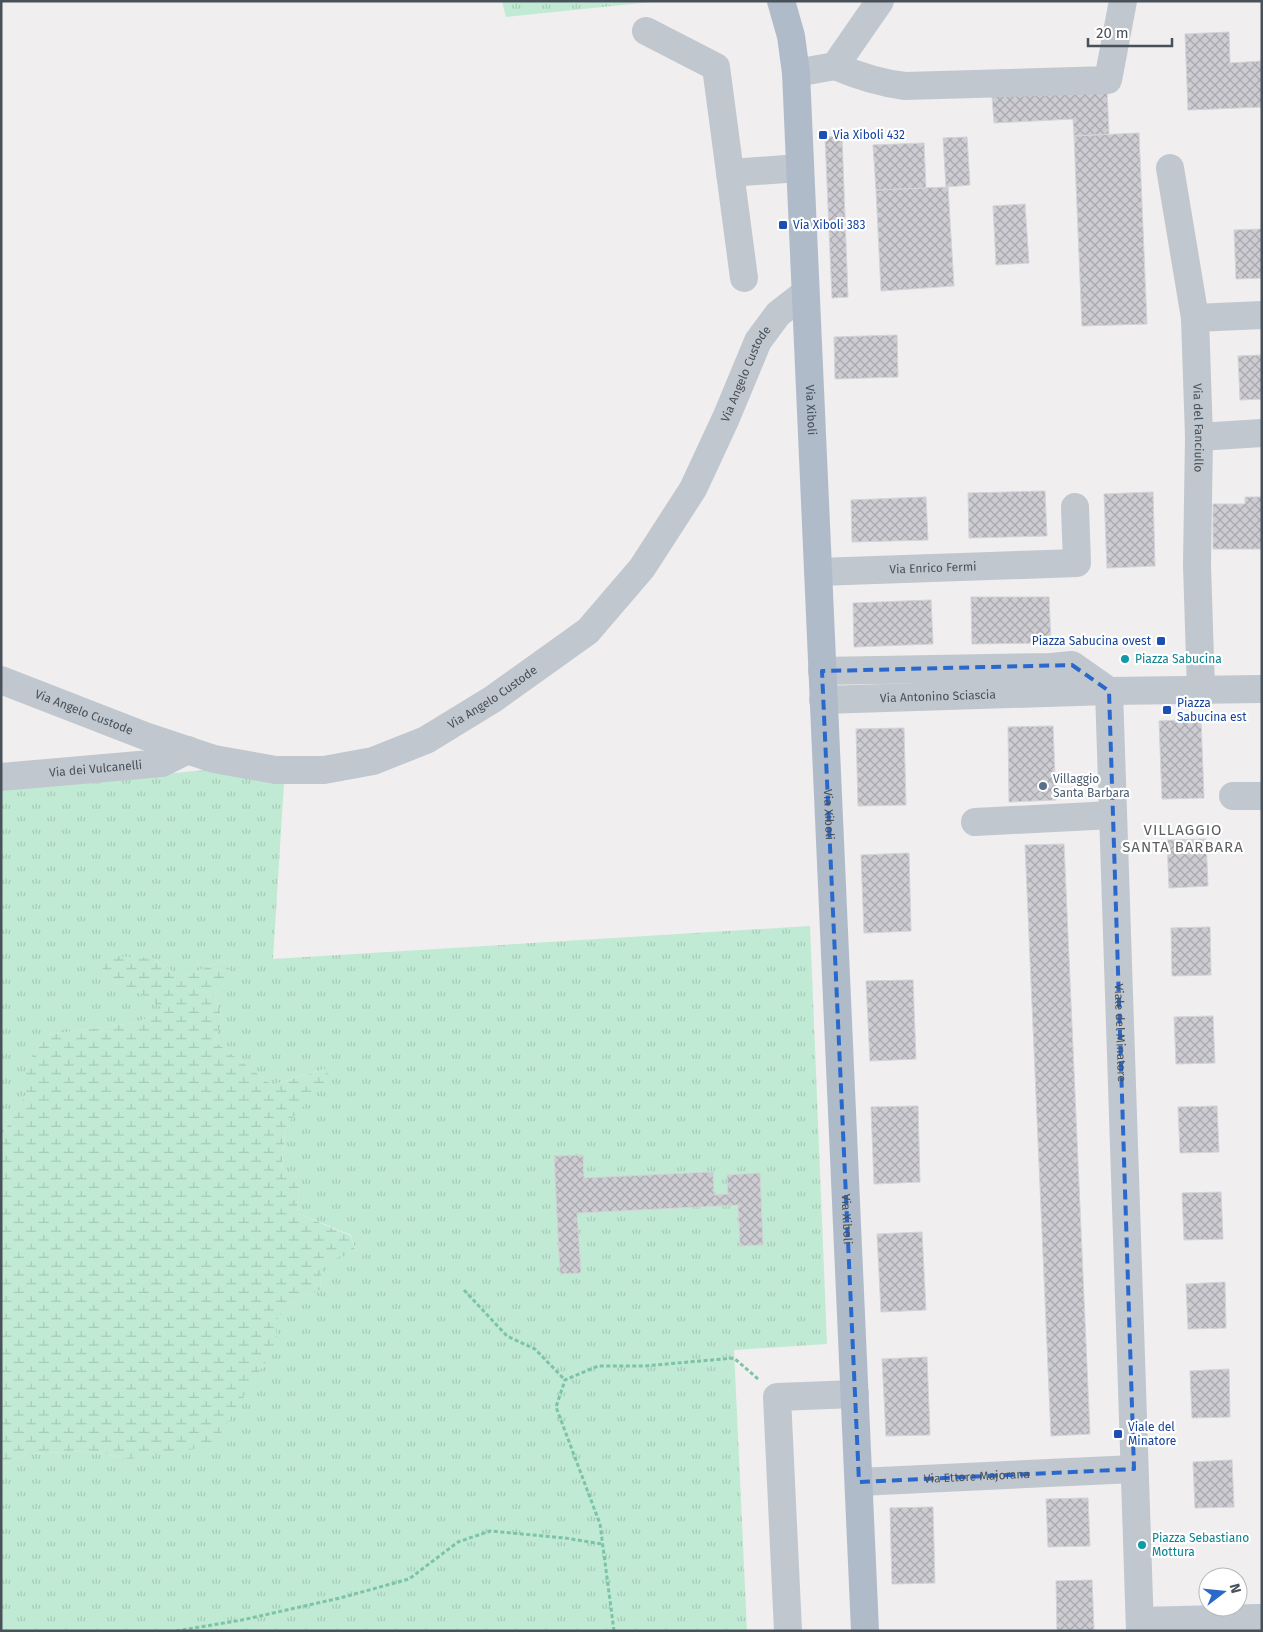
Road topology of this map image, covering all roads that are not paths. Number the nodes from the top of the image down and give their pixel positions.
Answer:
1 (781, 1) edge
2 (880, 1) edge
3 (1123, 1) edge
4 (646, 31) dead end
5 (835, 66) junction
6 (796, 73) junction
7 (800, 168) junction
8 (1170, 168) dead end
9 (730, 173) junction
10 (744, 278) dead end
11 (805, 293) junction
12 (1262, 315) edge
13 (1195, 318) junction
14 (1262, 433) edge
15 (1199, 436) junction
16 (1075, 507) dead end
17 (818, 572) junction
18 (822, 671) junction
19 (1, 680) edge
20 (1052, 680) junction
21 (1262, 689) edge
22 (1201, 690) junction
23 (1109, 691) junction
24 (823, 700) junction
25 (188, 750) junction
26 (1, 776) edge
27 (1233, 796) dead end
28 (1262, 796) edge
29 (975, 822) dead end
30 (1113, 825) junction
31 (855, 1394) junction
32 (1134, 1469) junction
33 (859, 1482) junction
34 (1140, 1626) edge
35 (788, 1631) edge
36 (865, 1631) edge
37 (1260, 1631) edge

1 - 6 main road, Via Xiboli
2 - 5 street
3 - 5 street
4 - 9 street
5 - 6 street
6 - 7 main road, Via Xiboli
7 - 9 street
7 - 11 main road, Via Xiboli
8 - 13 street, Via del Fanciullo
9 - 10 street
11 - 17 main road, Via Xiboli
11 - 25 street, Via Angelo Custode
12 - 13 street
13 - 15 street, Via del Fanciullo
14 - 15 street
15 - 22 street, Via del Fanciullo
16 - 17 street, Via Enrico Fermi
17 - 18 main road, Via Xiboli
18 - 20 street
18 - 24 main road, Via Xiboli
19 - 25 street, Via Angelo Custode
20 - 23 street
20 - 24 street, Via Antonino Sciascia
21 - 22 street
22 - 23 street
23 - 30 street
24 - 31 main road, Via Xiboli
25 - 26 street, Via dei Vulcanelli
27 - 28 street
29 - 30 street
30 - 32 street, Viale del Minatore
31 - 33 main road, Via Xiboli
31 - 35 street
32 - 33 street, Via Ettore Majorana
32 - 34 street
33 - 36 main road, Via Xiboli
34 - 37 street

